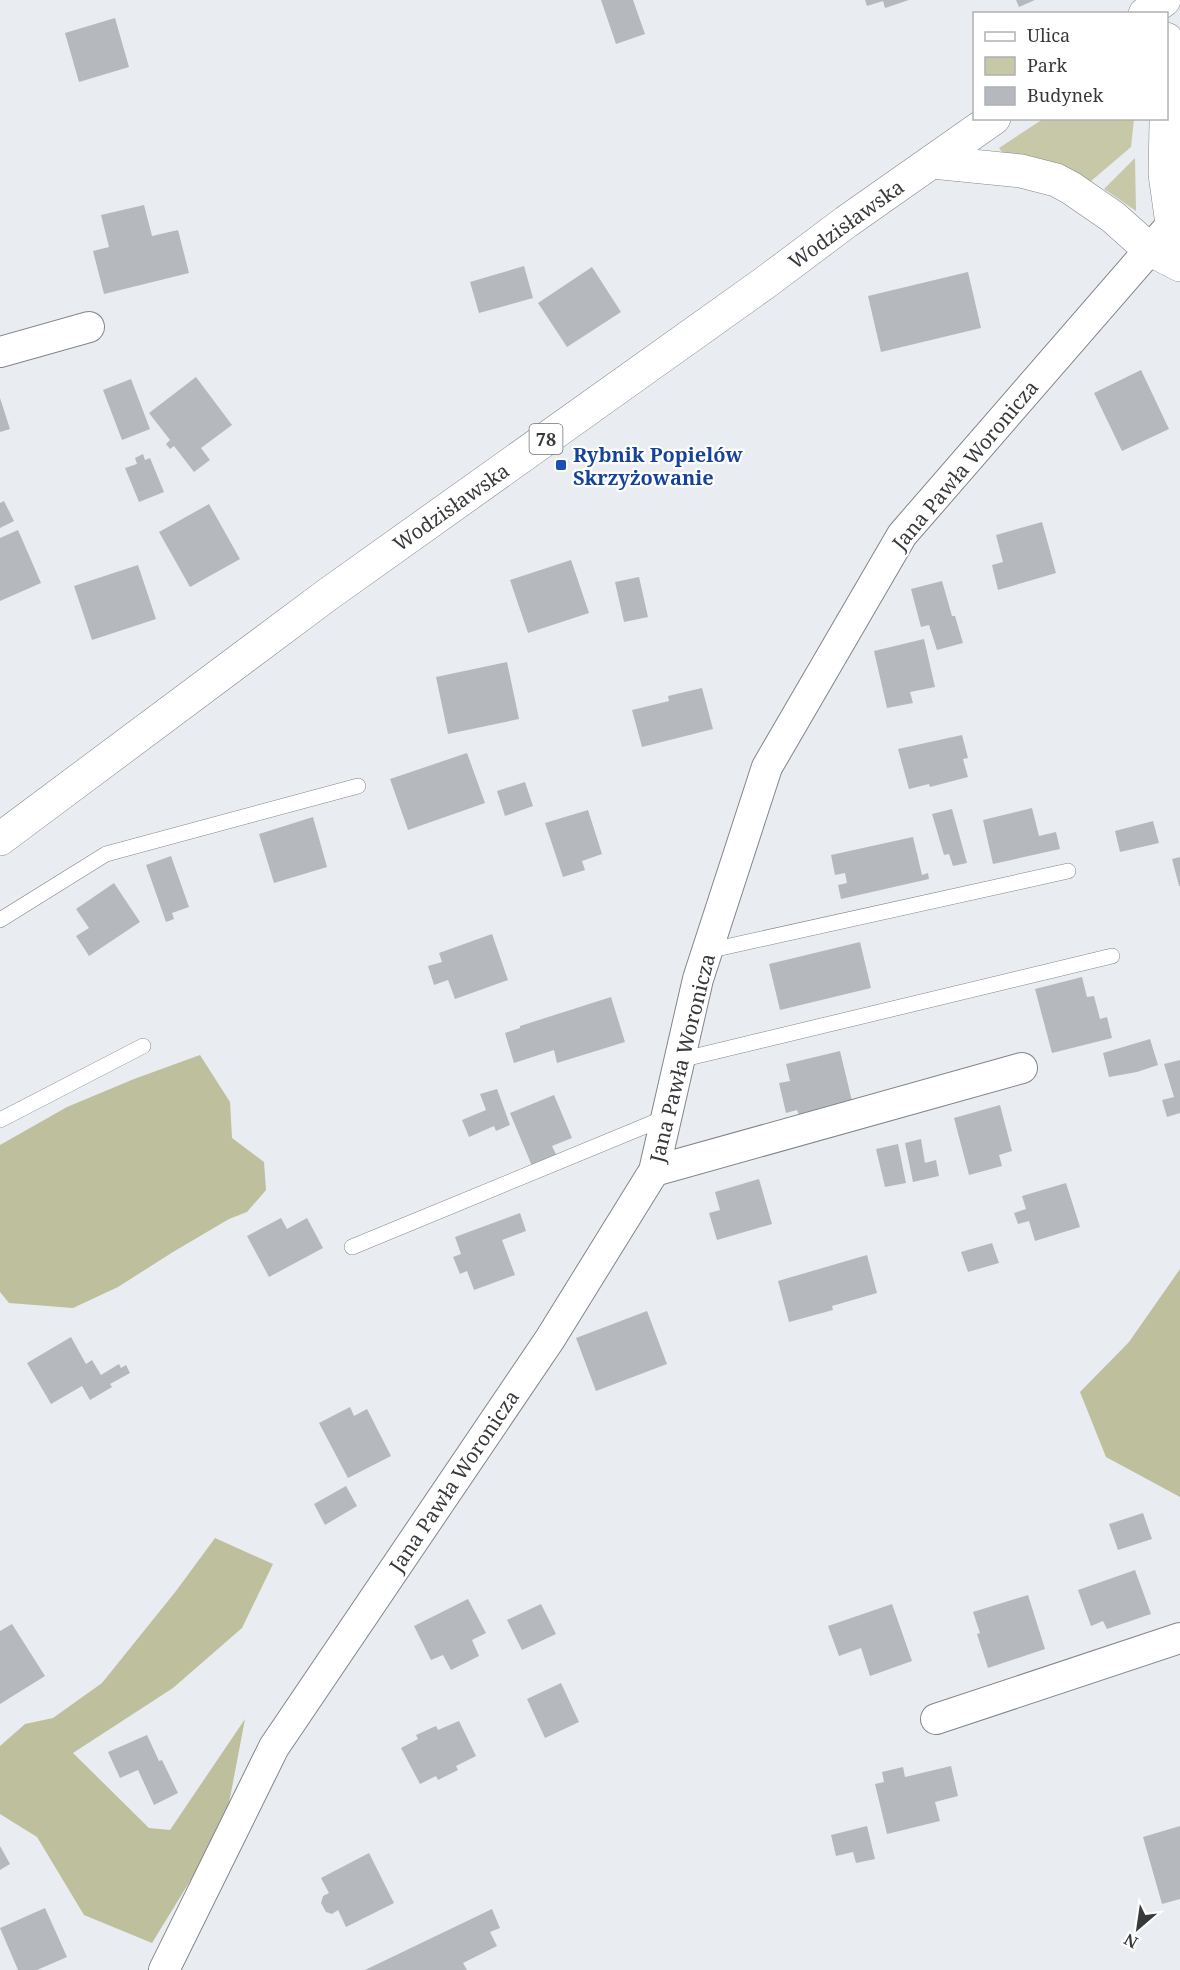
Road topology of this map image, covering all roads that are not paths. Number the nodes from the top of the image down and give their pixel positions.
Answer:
1 (1168, 41) edge
2 (1177, 74) edge
3 (1168, 114) edge
4 (991, 120) edge
5 (1167, 120) edge
6 (932, 162) junction
7 (1178, 229) edge
8 (1149, 249) junction
9 (1180, 265) edge
10 (89, 327) dead end
11 (0, 352) edge
12 (357, 786) dead end
13 (0, 839) edge
14 (1068, 871) dead end
15 (0, 920) edge
16 (707, 951) junction
17 (1112, 956) dead end
18 (142, 1046) dead end
19 (680, 1060) junction
20 (1022, 1068) dead end
21 (667, 1117) junction
22 (0, 1120) edge
23 (654, 1171) junction
24 (352, 1247) dead end
25 (1180, 1638) edge
26 (936, 1719) dead end
27 (164, 1970) edge

1 - 2 main road
2 - 3 main road
4 - 6 main road, Wodzisławska / 78
5 - 7 main road
6 - 8 main road
6 - 13 main road, Wodzisławska / 78
7 - 8 street, Jana Pawła Woronicza
8 - 9 main road
8 - 16 street, Jana Pawła Woronicza
10 - 11 street
12 - 15 lane
14 - 16 lane
16 - 19 street, Jana Pawła Woronicza
17 - 19 lane
18 - 22 lane
19 - 21 street, Jana Pawła Woronicza
20 - 23 street
21 - 23 street, Jana Pawła Woronicza
21 - 24 lane
23 - 27 street, Jana Pawła Woronicza
25 - 26 street

